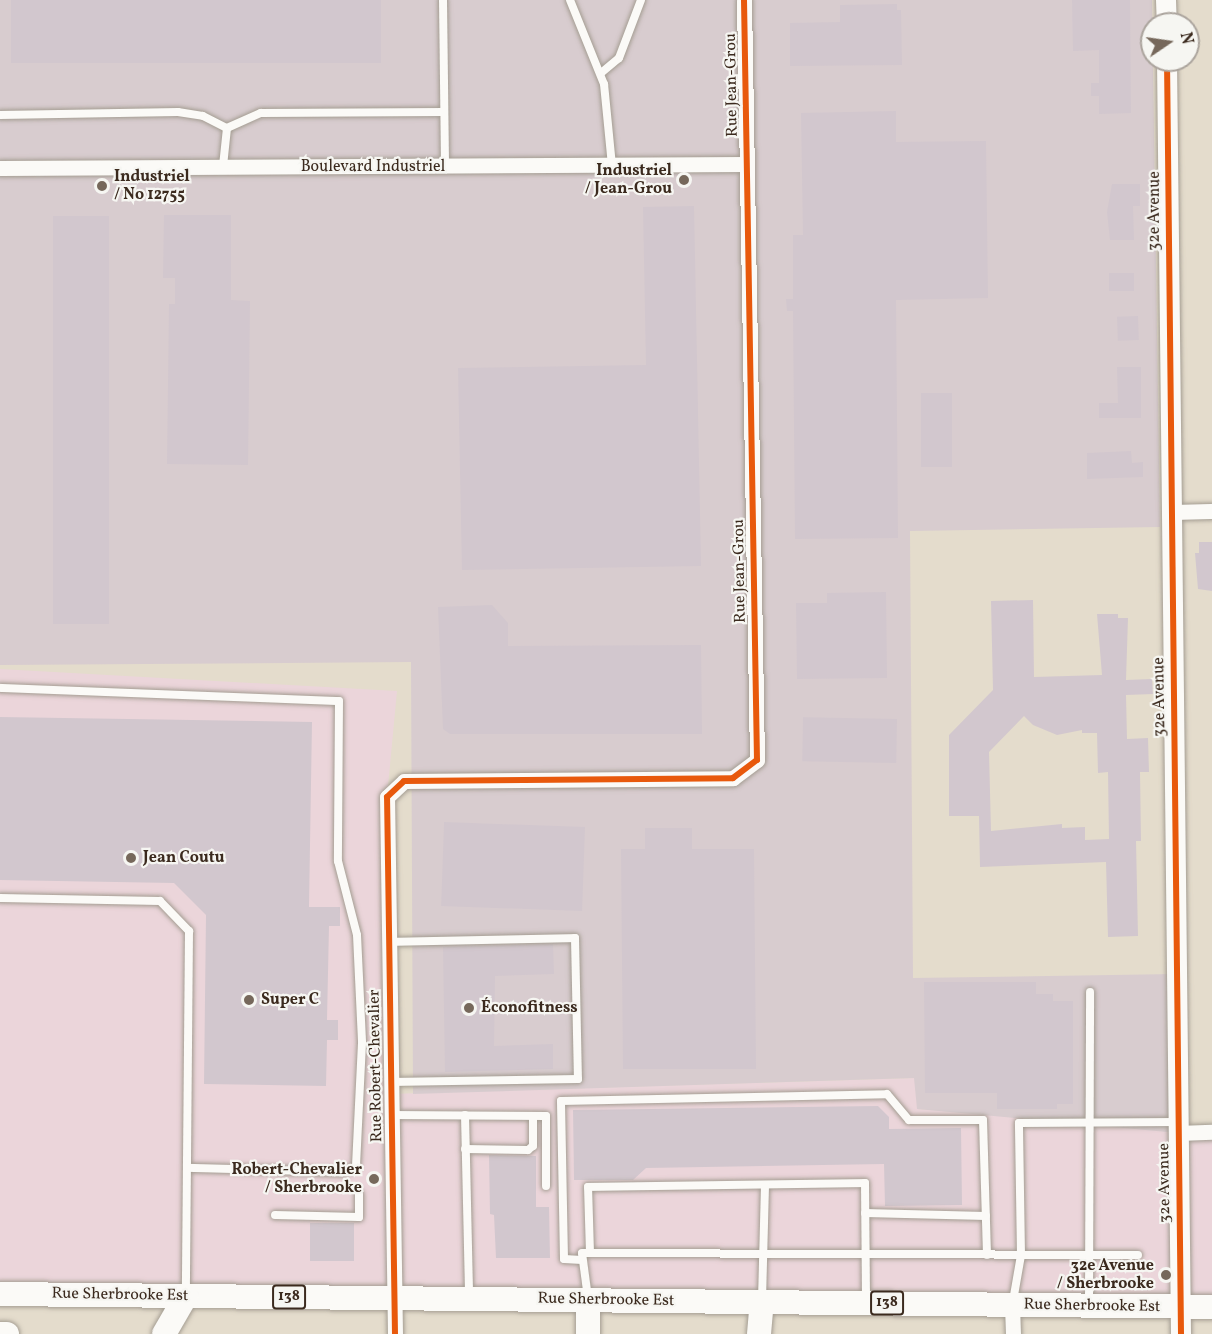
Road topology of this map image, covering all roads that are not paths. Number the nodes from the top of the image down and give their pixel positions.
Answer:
1 (442, 0) edge
2 (570, 0) edge
3 (641, 0) edge
4 (744, 0) edge
5 (1167, 72) edge
6 (601, 73) junction
7 (444, 112) junction
8 (0, 115) edge
9 (227, 128) junction
10 (747, 164) junction
11 (445, 166) junction
12 (612, 166) junction
13 (223, 167) junction
14 (0, 168) edge
15 (1212, 511) edge
16 (1171, 512) junction
17 (0, 688) edge
18 (387, 797) joint
19 (0, 898) edge
20 (389, 942) junction
21 (1090, 992) dead end
22 (390, 1082) junction
23 (390, 1115) junction
24 (465, 1115) junction
25 (533, 1116) junction
26 (1089, 1122) junction
27 (1178, 1127) junction
28 (1212, 1132) edge
29 (465, 1149) junction
30 (189, 1168) junction
31 (765, 1185) junction
32 (546, 1186) dead end
33 (359, 1194) dead end
34 (865, 1213) junction
35 (275, 1215) dead end
36 (986, 1216) junction
37 (590, 1253) junction
38 (765, 1254) junction
39 (866, 1254) junction
40 (987, 1255) junction
41 (1021, 1255) junction
42 (1089, 1255) junction
43 (1138, 1255) dead end
44 (582, 1260) junction
45 (0, 1294) edge
46 (186, 1296) junction
47 (392, 1298) junction
48 (470, 1299) junction
49 (588, 1300) junction
50 (762, 1302) junction
51 (866, 1303) junction
52 (1012, 1305) junction
53 (1089, 1306) junction
54 (1180, 1307) junction
55 (1212, 1307) edge
56 (0, 1334) edge
57 (7, 1334) edge
58 (164, 1334) edge
59 (395, 1334) edge
60 (588, 1334) edge
61 (759, 1334) edge
62 (1013, 1334) edge
63 (1181, 1334) edge

1 - 7 lane
2 - 6 lane
3 - 6 lane
4 - 10 street, Rue Jean-Grou
5 - 16 street, 32e Avenue
6 - 12 lane
7 - 9 lane
7 - 11 lane
8 - 9 lane
9 - 13 lane
10 - 12 street, Boulevard Industriel
10 - 18 street, Rue Jean-Grou
11 - 12 street, Boulevard Industriel
11 - 13 street, Boulevard Industriel
13 - 14 street, Boulevard Industriel
15 - 16 street
16 - 27 street, 32e Avenue
17 - 30 lane
18 - 20 street, Rue Robert-Chevalier
19 - 30 lane
20 - 22 street, Rue Robert-Chevalier
20 - 22 lane
21 - 26 lane
22 - 23 street, Rue Robert-Chevalier
23 - 24 lane
23 - 47 street, Rue Robert-Chevalier
24 - 25 lane
24 - 29 lane
25 - 29 lane
25 - 32 lane
26 - 27 lane
26 - 41 lane
26 - 42 lane
27 - 28 street
27 - 54 street, 32e Avenue
29 - 48 lane
30 - 46 lane
31 - 34 lane
31 - 37 lane
31 - 38 lane
33 - 35 lane
34 - 36 lane
34 - 39 lane
36 - 40 lane
36 - 44 lane
37 - 38 lane
37 - 44 lane
38 - 39 lane
38 - 50 lane
39 - 40 lane
39 - 51 lane
40 - 41 lane
41 - 42 lane
41 - 52 lane
42 - 43 lane
42 - 53 lane
44 - 49 lane
45 - 46 main road, Rue Sherbrooke Est / 138
46 - 47 main road, Rue Sherbrooke Est / 138
46 - 58 main road
47 - 48 main road, Rue Sherbrooke Est / 138
47 - 59 street, Rue Robert-Chevalier
48 - 49 main road, Rue Sherbrooke Est / 138
49 - 50 main road, Rue Sherbrooke Est / 138
49 - 60 main road
50 - 51 main road, Rue Sherbrooke Est / 138
50 - 61 main road
51 - 52 main road, Rue Sherbrooke Est / 138
52 - 53 main road, Rue Sherbrooke Est / 138
52 - 62 street
53 - 54 main road, Rue Sherbrooke Est / 138
54 - 55 main road, Rue Sherbrooke Est / 138
54 - 63 street, 32e Avenue
56 - 57 main road

